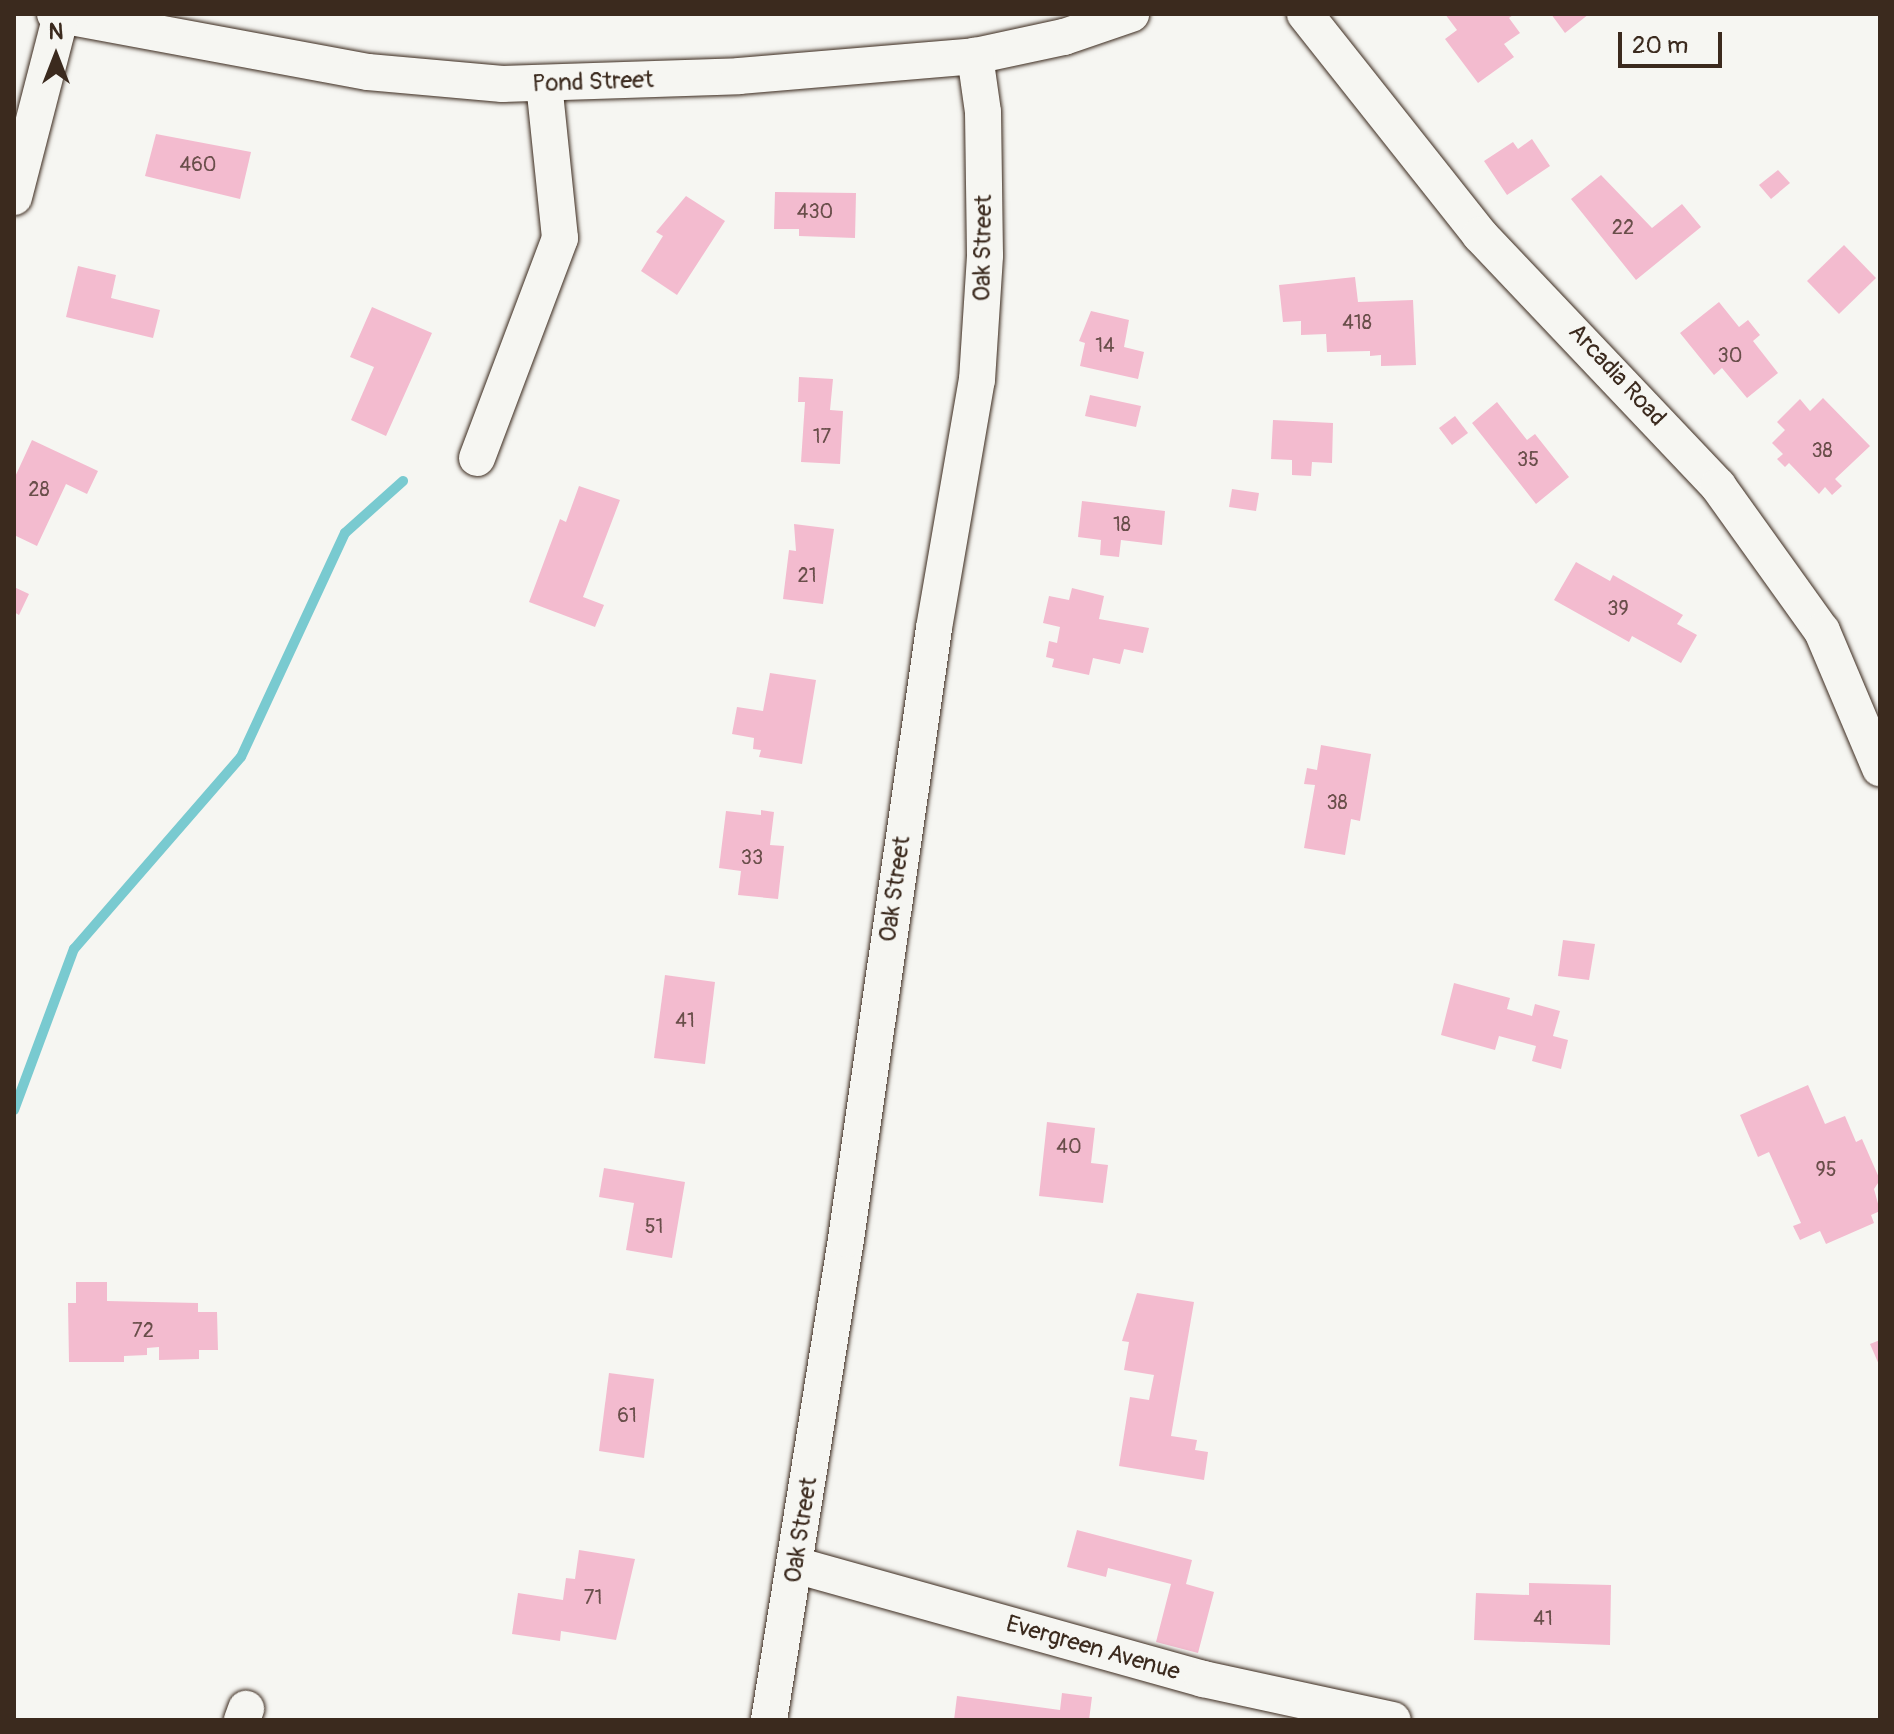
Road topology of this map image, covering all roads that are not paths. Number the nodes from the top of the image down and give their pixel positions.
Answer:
1 (1131, 14) edge
2 (1305, 14) edge
3 (58, 15) edge
4 (975, 56) junction
5 (544, 84) junction
6 (14, 197) edge
7 (477, 458) dead end
8 (1880, 768) edge
9 (795, 1565) junction
10 (769, 1720) edge
11 (1393, 1720) edge

1 - 4 street, Pond Street
2 - 8 street, Arcadia Road
3 - 5 street, Pond Street
3 - 6 street
4 - 5 street, Pond Street
4 - 9 street, Oak Street
5 - 7 street
9 - 10 street, Oak Street
9 - 11 street, Evergreen Avenue

